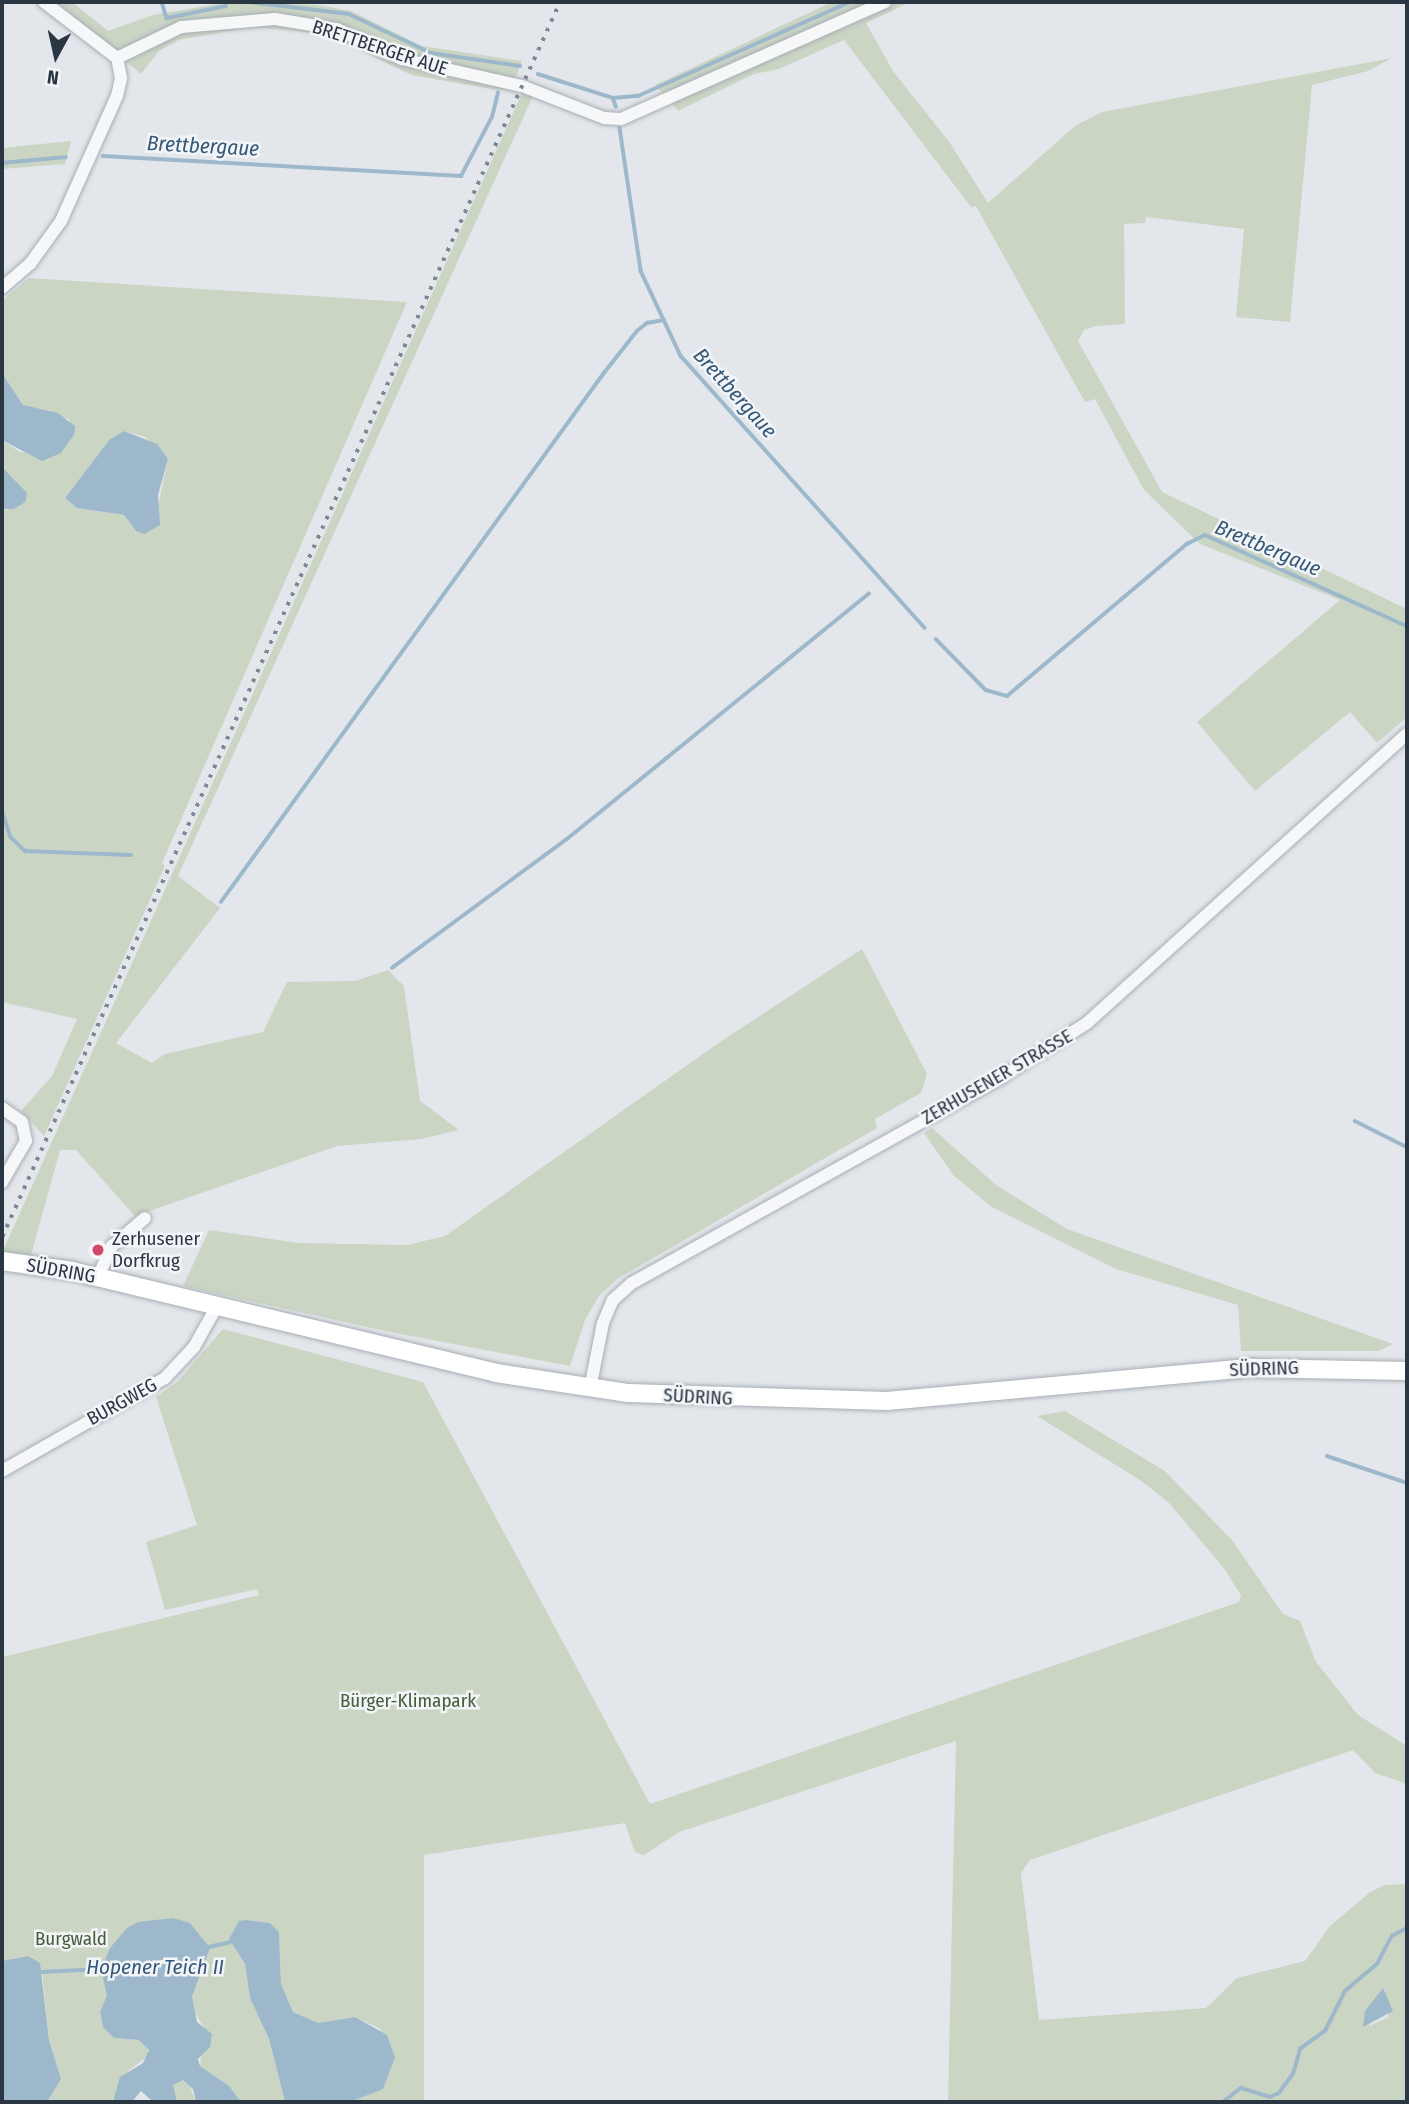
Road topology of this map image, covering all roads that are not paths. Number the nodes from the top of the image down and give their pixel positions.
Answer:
1 (44, 2) edge
2 (886, 2) edge
3 (117, 58) junction
4 (2, 288) edge
5 (1407, 734) edge
6 (2, 1108) edge
7 (2, 1182) edge
8 (145, 1218) dead end
9 (2, 1261) edge
10 (98, 1277) junction
11 (217, 1306) junction
12 (1407, 1371) edge
13 (590, 1389) junction
14 (2, 1471) edge

1 - 3 street
2 - 3 street, BRETTBERGER AUE
3 - 4 street
5 - 13 street, ZERHUSENER STRASSE
6 - 7 street
8 - 10 street
9 - 10 main road, SÜDRING
10 - 11 main road, SÜDRING
11 - 13 main road, SÜDRING
11 - 14 street, BURGWEG
12 - 13 main road, SÜDRING

